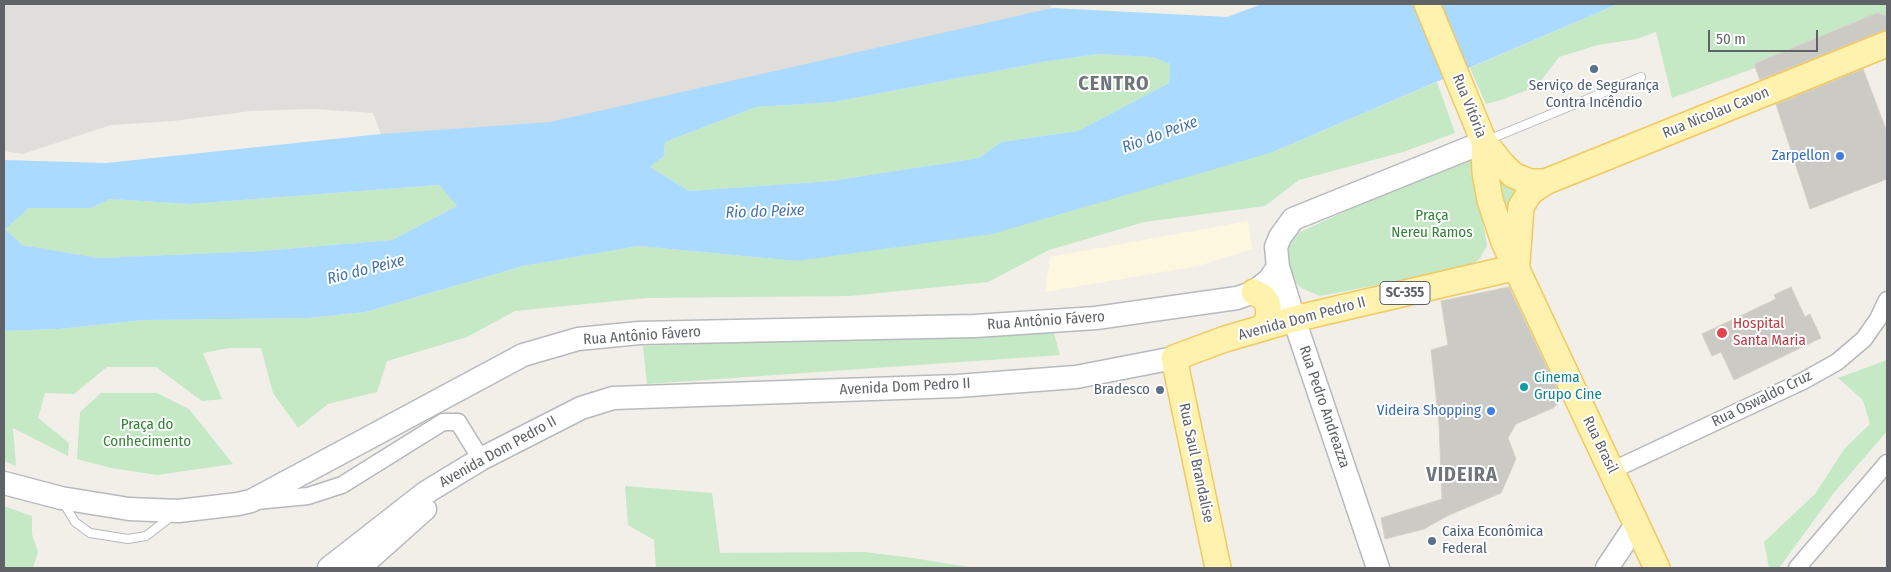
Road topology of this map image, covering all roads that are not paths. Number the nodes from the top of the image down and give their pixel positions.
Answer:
1 (1427, 4) edge
2 (1887, 44) edge
3 (1641, 77) dead end
4 (1484, 142) junction
5 (1545, 182) junction
6 (1278, 267) junction
7 (1517, 267) junction
8 (1254, 292) junction
9 (1887, 300) edge
10 (1294, 319) junction
11 (1262, 328) junction
12 (1174, 358) junction
13 (481, 458) junction
14 (1887, 463) edge
15 (1612, 470) junction
16 (4, 483) edge
17 (61, 498) junction
18 (251, 501) junction
19 (178, 511) junction
20 (1637, 523) junction
21 (329, 568) edge
22 (359, 568) edge
23 (1218, 568) edge
24 (1378, 568) edge
25 (1607, 568) edge
26 (1657, 568) edge
27 (1796, 568) edge

1 - 4 main road, Rua Vitória
2 - 5 main road, Rua Nicolau Cavon
3 - 4 lane
4 - 5 main road
4 - 6 main road, Rua Pedro Andreazza
4 - 7 main road, Rua Vitória
5 - 7 main road, Rua Nicolau Cavon
6 - 8 main road, Rua Antônio Fávero
6 - 10 main road, Rua Pedro Andreazza
7 - 10 main road, Avenida Dom Pedro II / SC-355
7 - 15 main road, Rua Brasil
8 - 11 main road
8 - 18 main road, Rua Antônio Fávero
9 - 15 street, Rua Oswaldo Cruz
10 - 11 main road, Avenida Dom Pedro II / SC-355
10 - 24 main road, Rua Pedro Andreazza
11 - 12 main road, Avenida Dom Pedro II / SC-355
12 - 13 main road, Avenida Dom Pedro II
12 - 23 main road, Rua Saul Brandalise
13 - 18 street
13 - 21 main road, Avenida Dom Pedro II
13 - 22 main road
14 - 27 street
15 - 20 main road, Rua Brasil
16 - 17 main road, Rua Antônio Fávero
17 - 19 main road, Rua Antônio Fávero
17 - 19 lane
18 - 19 main road, Rua Antônio Fávero
20 - 25 main road
20 - 26 main road, Rua Brasil

